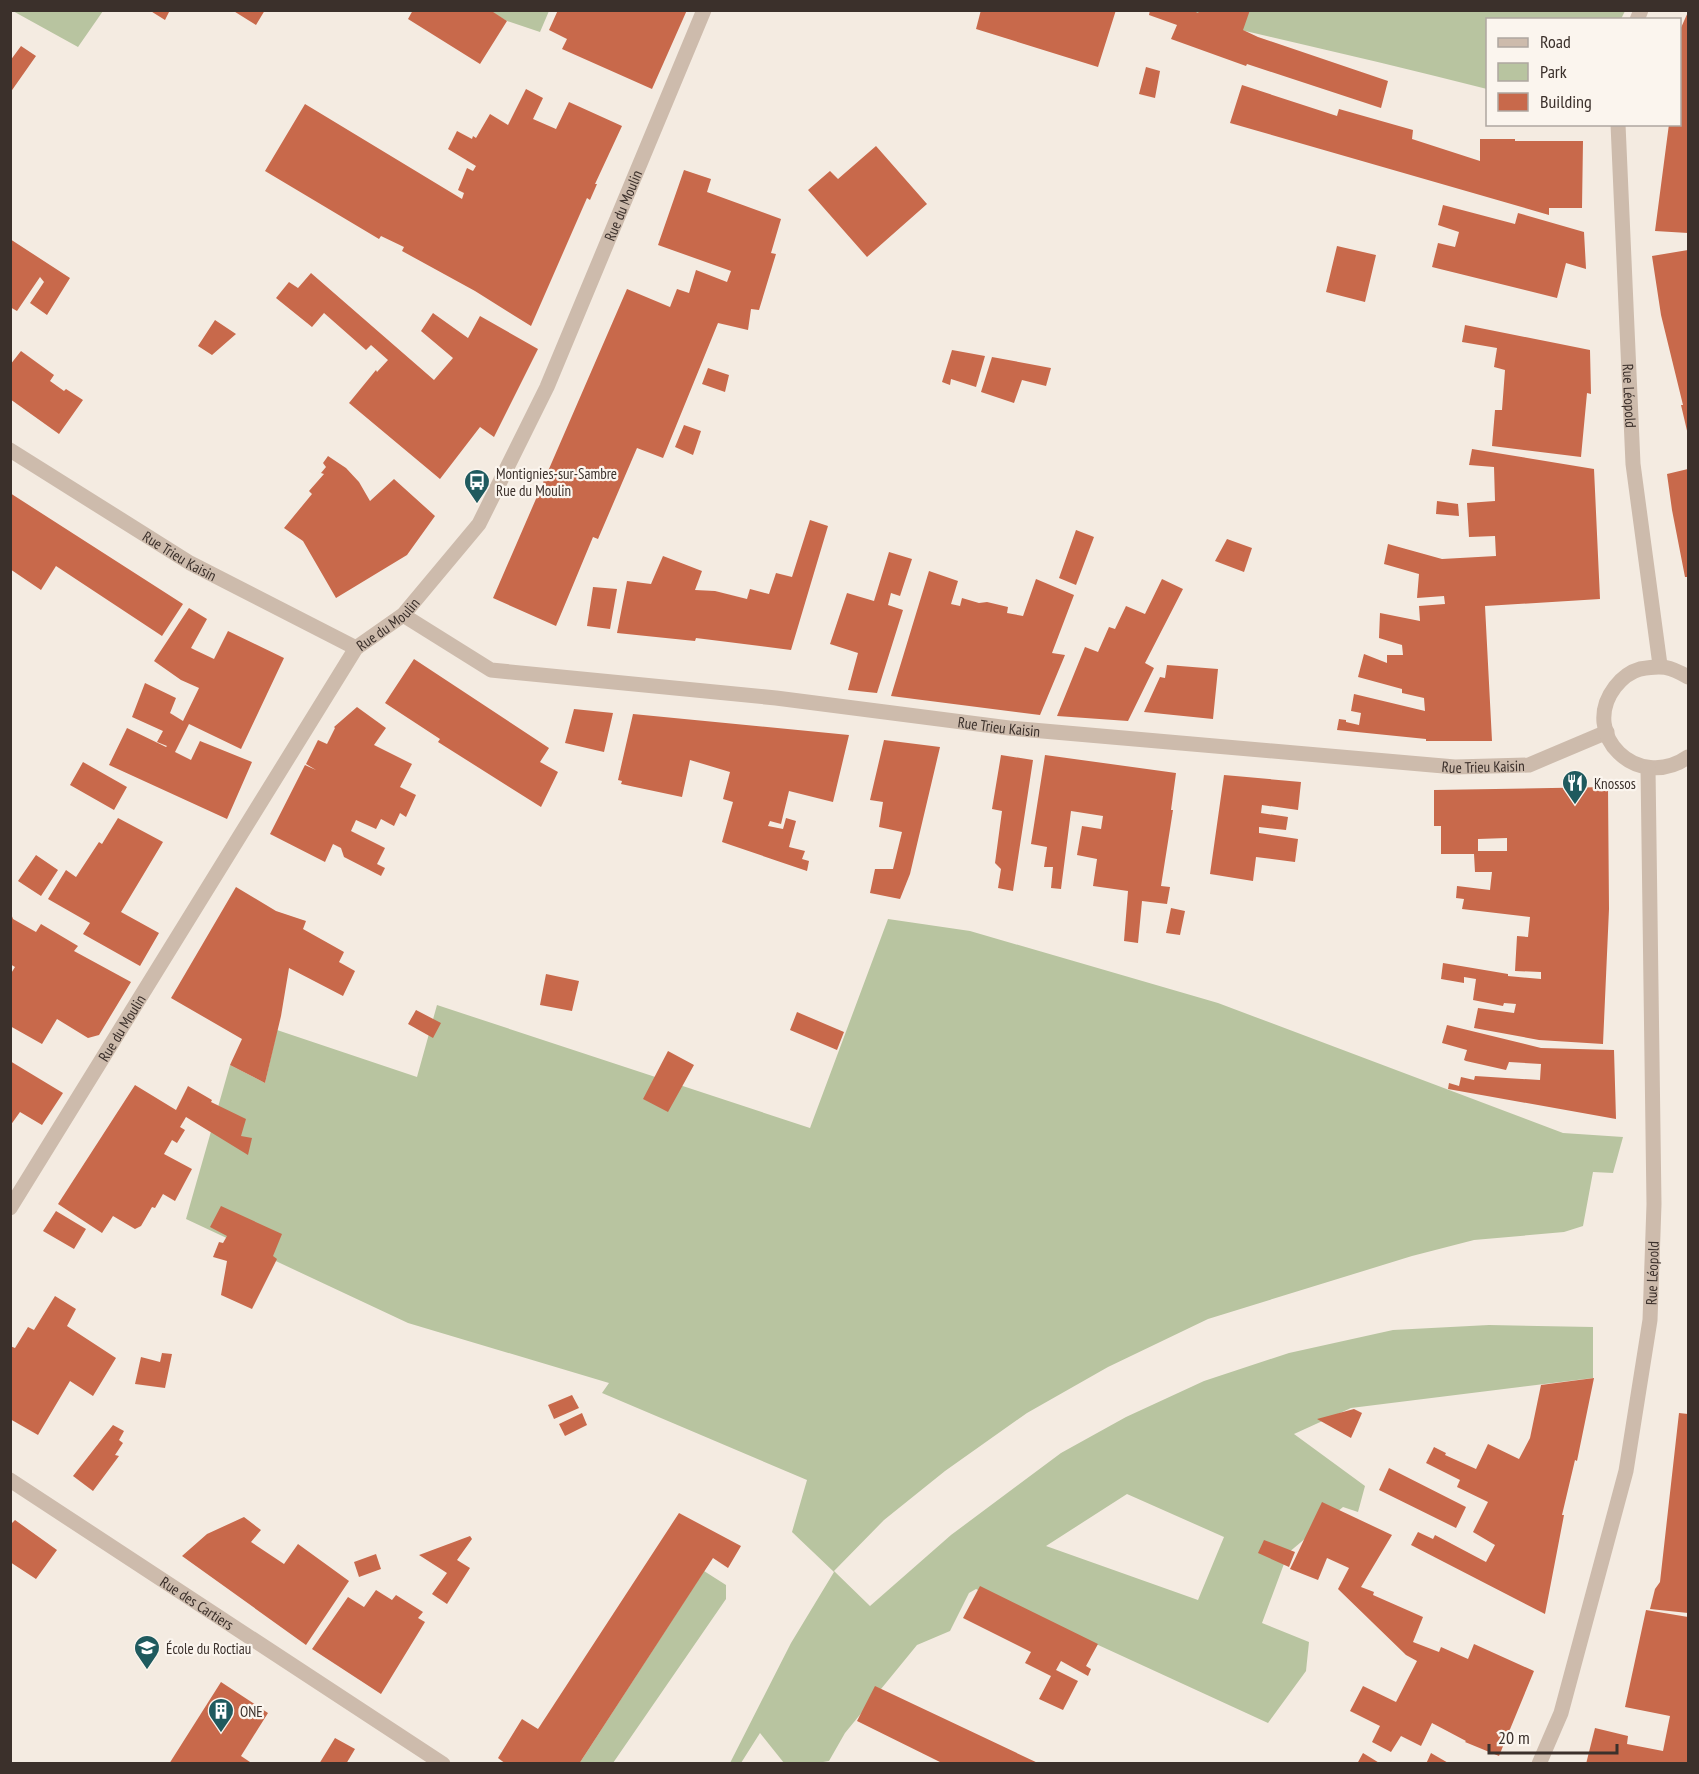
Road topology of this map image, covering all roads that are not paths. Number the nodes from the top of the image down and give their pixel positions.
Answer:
1 (704, 10) edge
2 (1618, 126) edge
3 (10, 450) edge
4 (403, 615) junction
5 (356, 648) junction
6 (1660, 665) junction
7 (1689, 677) edge
8 (1607, 732) junction
9 (1689, 757) edge
10 (1648, 768) junction
11 (10, 1208) edge
12 (10, 1480) edge
13 (443, 1764) edge
14 (1539, 1764) edge

1 - 4 street, Rue du Moulin
2 - 6 street, Rue Léopold
3 - 5 street, Rue Trieu Kaisin
4 - 5 street, Rue du Moulin
4 - 8 street, Rue Trieu Kaisin
5 - 11 street, Rue du Moulin
6 - 7 street
6 - 8 street
8 - 10 street
9 - 10 street
10 - 14 street, Rue Léopold
12 - 13 street, Rue des Cartiers

